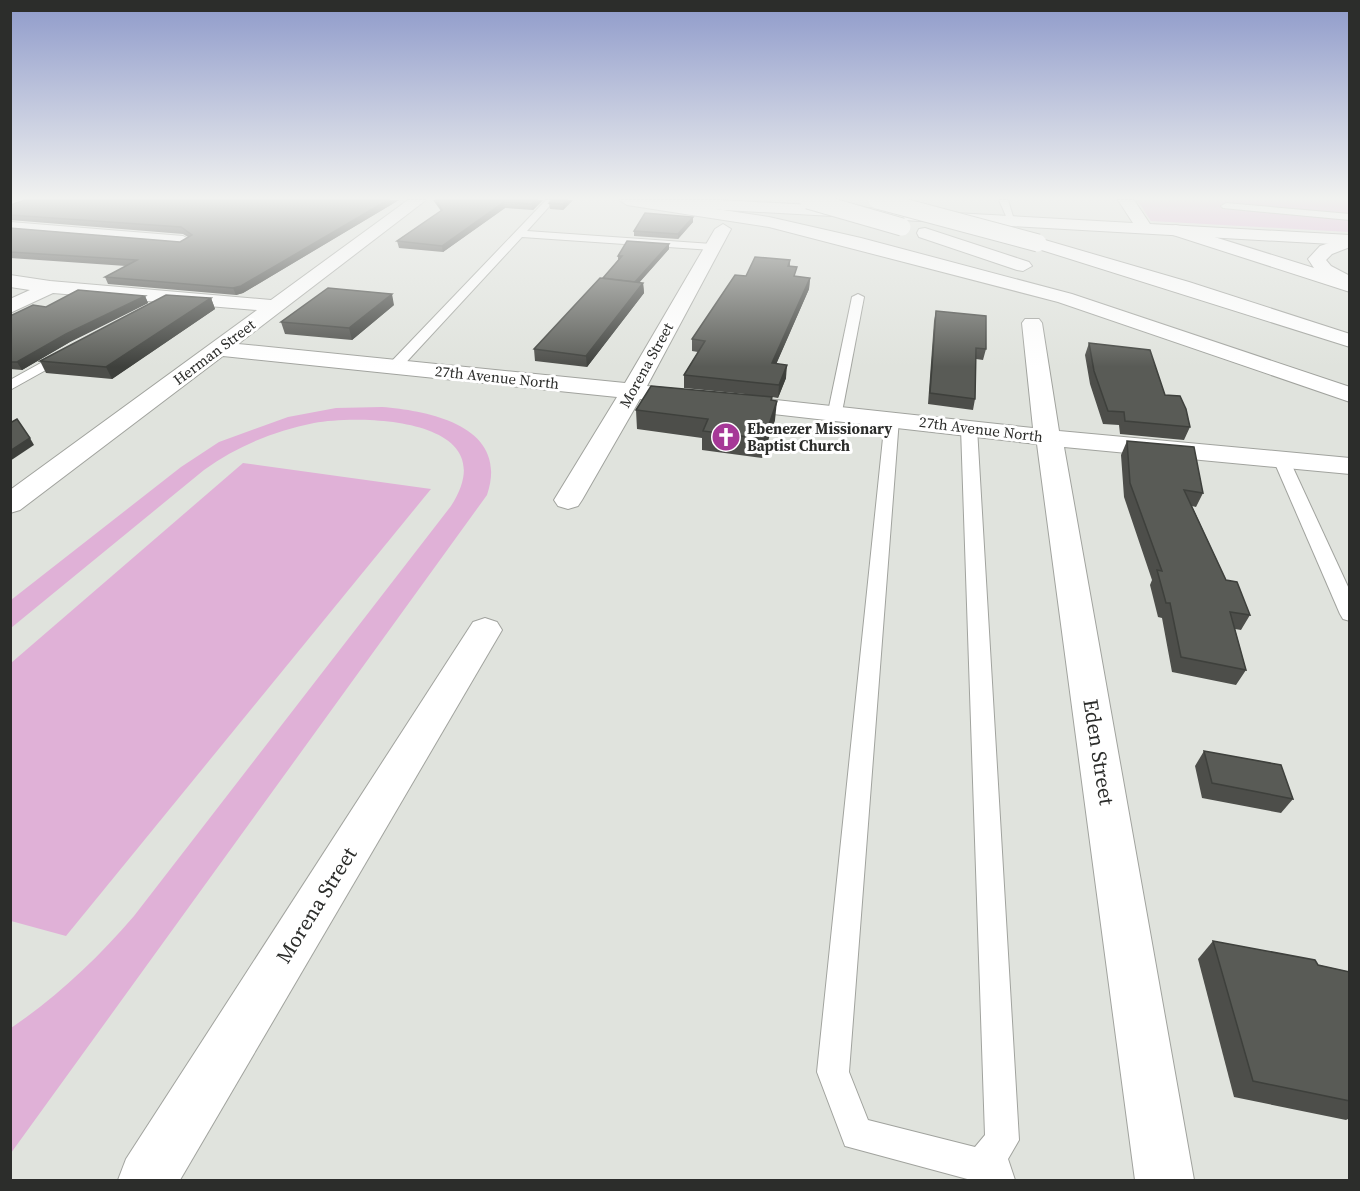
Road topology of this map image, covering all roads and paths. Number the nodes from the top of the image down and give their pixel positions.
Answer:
1 (343, 256) edge
2 (501, 256) edge
3 (708, 256) edge
4 (902, 256) edge
5 (993, 256) edge
6 (1080, 256) edge
7 (1257, 256) edge
8 (1320, 256) edge
9 (10, 281) edge
10 (1350, 285) edge
11 (50, 287) junction
12 (172, 297) junction
13 (858, 297) dead end
14 (275, 306) junction
15 (153, 307) edge
16 (10, 308) edge
17 (1032, 323) dead end
18 (1350, 340) edge
19 (76, 347) edge
20 (218, 349) junction
21 (394, 367) junction
22 (1350, 374) edge
23 (10, 386) edge
24 (632, 391) junction
25 (1350, 395) edge
26 (835, 412) junction
27 (892, 419) junction
28 (969, 428) junction
29 (1048, 437) junction
30 (1281, 459) junction
31 (1350, 466) edge
32 (568, 500) dead end
33 (10, 504) edge
34 (1350, 614) edge
35 (485, 630) dead end
36 (994, 1168) edge
37 (147, 1180) edge
38 (1165, 1180) edge

1 - 14 main road, Herman Street
2 - 21 lane
3 - 24 main road, Morena Street
4 - 25 main road
5 - 22 main road, bridge
6 - 18 main road, bridge
7 - 10 main road
8 - 10 main road
9 - 11 main road
11 - 12 main road
11 - 16 main road
12 - 14 main road
12 - 15 lane
13 - 26 lane
14 - 20 main road, Herman Street
17 - 29 main road, Eden Street
19 - 23 lane
20 - 21 main road, 27th Avenue North
20 - 33 main road, Herman Street
21 - 24 main road, 27th Avenue North
24 - 26 main road, 27th Avenue North
24 - 32 main road, Morena Street
26 - 27 main road, 27th Avenue North
27 - 28 main road, 27th Avenue North
27 - 36 lane
28 - 29 main road, 27th Avenue North
28 - 36 lane
29 - 30 main road, 27th Avenue North
29 - 38 main road, Eden Street
30 - 31 main road, 27th Avenue North
30 - 34 lane
35 - 37 main road, Morena Street

